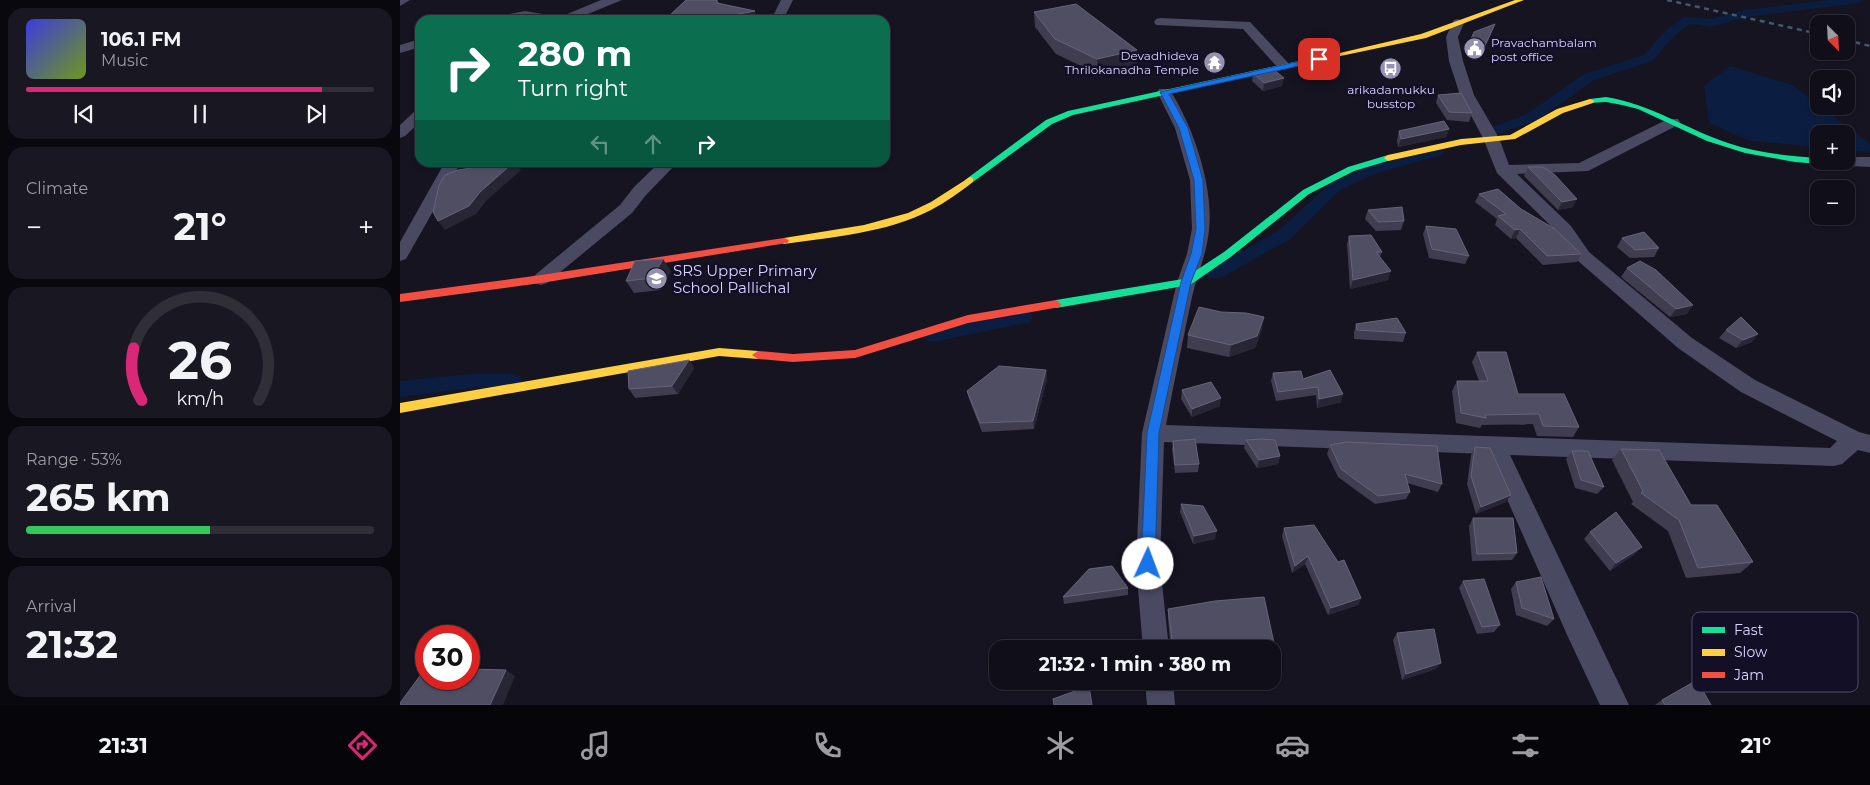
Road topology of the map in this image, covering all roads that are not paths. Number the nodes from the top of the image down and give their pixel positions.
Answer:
1 (404, 0) edge
2 (616, 0) edge
3 (787, 0) edge
4 (1521, 0) edge
5 (400, 2) edge
6 (574, 15) edge
7 (780, 15) edge
8 (1160, 22) dead end
9 (1458, 23) junction
10 (415, 44) edge
11 (400, 49) edge
12 (1284, 66) junction
13 (1164, 92) junction
14 (415, 119) edge
15 (1673, 122) junction
16 (400, 133) edge
17 (1491, 138) junction
18 (1810, 160) edge
19 (1855, 162) edge
20 (1870, 162) edge
21 (449, 167) edge
22 (665, 167) edge
23 (1503, 170) junction
24 (400, 255) edge
25 (542, 279) junction
26 (1186, 282) junction
27 (400, 298) edge
28 (400, 408) edge
29 (1153, 433) junction
30 (1862, 442) edge
31 (1494, 444) junction
32 (1155, 640) edge
33 (1160, 690) edge
34 (1161, 705) edge
35 (1615, 705) edge

1 - 5 street
2 - 6 street
3 - 7 street
4 - 9 street
8 - 12 street
9 - 12 street
9 - 17 street
10 - 11 street
12 - 13 street
13 - 25 street
13 - 26 street
14 - 16 street
15 - 17 street
15 - 18 street
15 - 23 street
17 - 23 street
17 - 26 street
19 - 20 street
21 - 24 street
22 - 25 street
23 - 30 street
25 - 27 street
26 - 28 street
26 - 29 street
29 - 31 street
29 - 32 street
30 - 31 street
31 - 35 street
33 - 34 street

